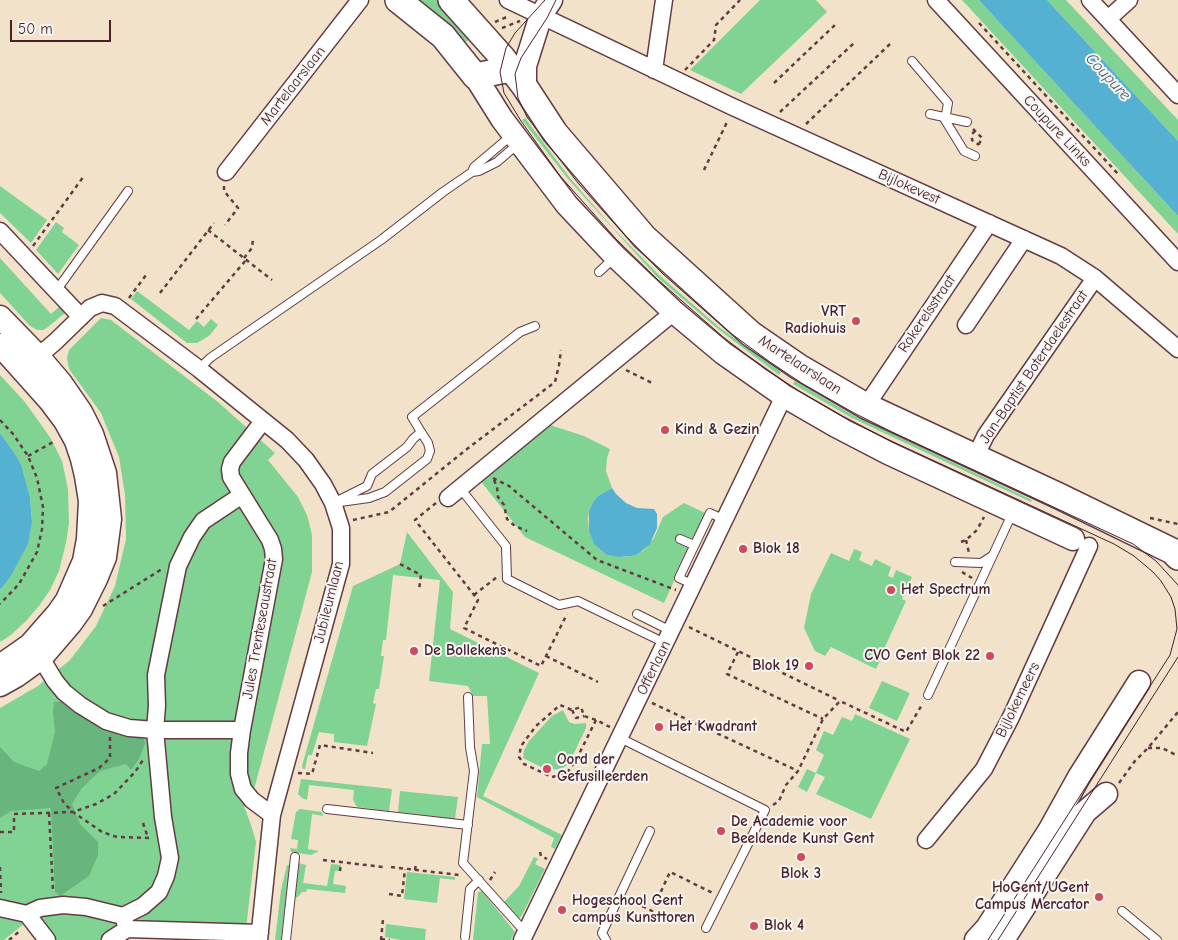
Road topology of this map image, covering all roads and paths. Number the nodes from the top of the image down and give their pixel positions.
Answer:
1 (360, 0) edge
2 (398, 0) edge
3 (451, 0) edge
4 (664, 0) edge
5 (740, 0) edge
6 (936, 0) edge
7 (1090, 0) edge
8 (1129, 0) edge
9 (513, 3) edge
10 (546, 8) edge
11 (1108, 19) junction
12 (978, 22) dead end
13 (836, 24) dead end
14 (492, 27) dead end
15 (496, 30) dead end
16 (854, 43) dead end
17 (890, 44) dead end
18 (912, 61) dead end
19 (654, 70) junction
20 (520, 74) junction
21 (475, 76) junction
22 (675, 80) junction
23 (774, 83) dead end
24 (1178, 95) edge
25 (733, 107) junction
26 (930, 114) dead end
27 (945, 117) junction
28 (967, 122) joint
29 (768, 123) junction
30 (975, 131) junction
31 (794, 135) junction
32 (516, 138) junction
33 (979, 145) junction
34 (974, 155) joint
35 (704, 170) dead end
36 (226, 172) joint
37 (84, 176) dead end
38 (1125, 181) dead end
39 (128, 191) dead end
40 (214, 223) dead end
41 (989, 223) junction
42 (225, 225) dead end
43 (208, 230) junction
44 (0, 231) edge
45 (253, 239) dead end
46 (1024, 239) junction
47 (616, 256) junction
48 (24, 257) junction
49 (245, 259) junction
50 (1178, 262) edge
51 (599, 272) dead end
52 (146, 274) dead end
53 (1094, 278) junction
54 (272, 280) dead end
55 (56, 291) junction
56 (160, 293) dead end
57 (120, 310) junction
58 (674, 312) junction
59 (0, 317) edge
60 (81, 317) junction
61 (196, 319) dead end
62 (966, 325) dead end
63 (535, 326) dead end
64 (0, 344) edge
65 (1178, 349) edge
66 (561, 350) dead end
67 (618, 359) junction
68 (30, 363) junction
69 (199, 369) junction
70 (652, 383) dead end
71 (784, 396) junction
72 (866, 406) junction
73 (0, 420) edge
74 (263, 421) junction
75 (421, 432) junction
76 (50, 434) dead end
77 (55, 442) junction
78 (58, 448) dead end
79 (28, 456) junction
80 (975, 458) junction
81 (487, 476) junction
82 (454, 493) junction
83 (242, 495) junction
84 (991, 499) junction
85 (333, 503) junction
86 (1014, 510) junction
87 (725, 520) junction
88 (339, 523) junction
89 (527, 531) dead end
90 (680, 538) dead end
91 (961, 542) dead end
92 (1081, 542) joint
93 (694, 545) junction
94 (1175, 554) edge
95 (992, 556) junction
96 (955, 562) dead end
97 (400, 564) dead end
98 (178, 566) junction
99 (507, 573) junction
100 (419, 590) dead end
101 (691, 591) junction
102 (474, 594) junction
103 (568, 603) junction
104 (0, 604) edge
105 (102, 607) dead end
106 (637, 614) dead end
107 (671, 632) junction
108 (738, 652) junction
109 (546, 656) junction
110 (41, 658) junction
111 (0, 666) edge
112 (598, 682) dead end
113 (1139, 682) dead end
114 (0, 685) edge
115 (928, 694) joint
116 (468, 697) dead end
117 (640, 697) junction
118 (840, 701) junction
119 (572, 710) junction
120 (1178, 712) edge
121 (584, 716) junction
122 (596, 720) junction
123 (823, 720) junction
124 (110, 722) junction
125 (242, 730) junction
126 (621, 735) junction
127 (155, 736) junction
128 (1148, 748) junction
129 (373, 753) dead end
130 (1178, 756) edge
131 (284, 772) junction
132 (798, 772) junction
133 (1106, 794) joint
134 (1066, 800) junction
135 (327, 809) dead end
136 (765, 810) junction
137 (73, 812) junction
138 (1085, 812) junction
139 (49, 813) junction
140 (272, 815) junction
141 (143, 823) dead end
142 (468, 825) junction
143 (650, 831) dead end
144 (0, 832) edge
145 (166, 835) junction
146 (148, 838) junction
147 (926, 840) dead end
148 (295, 857) dead end
149 (323, 860) dead end
150 (341, 862) junction
151 (416, 864) dead end
152 (0, 867) edge
153 (383, 867) dead end
154 (391, 867) dead end
155 (405, 869) junction
156 (415, 870) junction
157 (340, 871) dead end
158 (52, 876) dead end
159 (1, 878) edge
160 (478, 878) junction
161 (389, 894) dead end
162 (620, 896) junction
163 (721, 897) junction
164 (652, 898) dead end
165 (657, 900) junction
166 (0, 908) edge
167 (1122, 911) dead end
168 (27, 914) junction
169 (384, 919) dead end
170 (125, 923) junction
171 (706, 928) dead end
172 (465, 936) dead end
173 (260, 937) edge
174 (524, 937) edge
175 (381, 939) edge
176 (47, 940) edge
177 (110, 940) edge
178 (286, 940) edge
179 (390, 940) edge
180 (606, 940) edge
181 (976, 940) edge
182 (1003, 940) edge
183 (1157, 940) edge

1 - 36 street, Martelaarslaan
2 - 21 main road
3 - 20 main road, Martelaarslaan
4 - 19 street
5 - 22 path
6 - 50 street, Coupure Links
7 - 11 street
8 - 11 street
9 - 10 street
9 - 14 path
10 - 15 path
10 - 19 street, Bijlokevest
10 - 20 street
11 - 24 street
12 - 38 path
13 - 23 path
16 - 29 path
17 - 31 path
18 - 27 lane
19 - 22 street, Bijlokevest
20 - 21 main road
20 - 72 main road, Martelaarslaan
21 - 32 street
22 - 25 street, Bijlokevest
25 - 29 street, Bijlokevest
25 - 35 path
26 - 27 lane
27 - 28 lane
27 - 34 lane
28 - 30 path
29 - 31 street, Bijlokevest
30 - 33 path
30 - 33 path
31 - 41 street, Bijlokevest
32 - 47 street
32 - 69 lane
33 - 34 path
36 - 42 path
37 - 48 path
39 - 55 lane
40 - 43 path
41 - 46 street, Bijlokevest
41 - 72 street, Rokerelsstraat
43 - 49 path
43 - 56 path
44 - 48 street
45 - 49 path
46 - 53 street, Bijlokevest
46 - 62 street
47 - 51 lane
47 - 58 street
48 - 55 street
49 - 54 path
49 - 61 path
52 - 57 path
53 - 65 street, Bijlokevest
53 - 80 street, Jan-Baptist Boterdaelestraat
55 - 60 street
57 - 60 street, Jubileumlaan
57 - 69 street, Jubileumlaan
58 - 67 street
58 - 71 street
59 - 68 street
60 - 68 street, Jubileumlaan
63 - 75 lane
64 - 68 street
66 - 88 path
67 - 70 path
67 - 81 street
68 - 110 street
68 - 111 street
69 - 74 street, Jubileumlaan
71 - 84 street
71 - 87 street, Offerlaan
72 - 80 main road, Martelaarslaan
73 - 79 path
74 - 83 street, Jules Trenteseaustraat
74 - 85 street, Jubileumlaan
75 - 85 lane
75 - 85 lane
76 - 77 path
77 - 78 path
77 - 79 path
79 - 104 path
80 - 94 main road, Martelaarslaan
81 - 82 street
81 - 89 path
81 - 101 path
82 - 99 lane
82 - 102 path
83 - 98 street
83 - 125 street, Jules Trenteseaustraat
84 - 86 street
84 - 91 path
85 - 88 street, Jubileumlaan
86 - 92 street
86 - 95 lane
87 - 93 lane
87 - 101 street, Offerlaan
88 - 131 street, Jubileumlaan
90 - 93 lane
92 - 147 street, Bijlokemeers
93 - 101 lane
95 - 96 lane
95 - 115 lane
97 - 100 path
98 - 105 path
98 - 127 street
99 - 102 path
99 - 103 lane
101 - 107 street, Offerlaan
102 - 109 path
103 - 107 lane
103 - 109 path
106 - 107 lane
107 - 108 path
107 - 117 street, Offerlaan
108 - 118 path
108 - 123 path
109 - 112 path
110 - 114 street
110 - 124 street
113 - 134 street
115 - 118 path
116 - 142 lane
117 - 126 street, Offerlaan
117 - 132 path
118 - 123 path
119 - 121 path
119 - 121 path
119 - 122 path
120 - 128 path
121 - 122 path
122 - 126 path
123 - 132 path
124 - 127 street
124 - 137 path
125 - 127 street
125 - 140 street, Jules Trenteseaustraat
126 - 136 lane
126 - 174 street, Offerlaan
127 - 137 path
127 - 145 street
128 - 130 path
128 - 133 path
129 - 131 path
131 - 140 street, Jubileumlaan
132 - 136 path
133 - 138 street
134 - 138 street
134 - 181 street
135 - 142 lane
136 - 163 lane
137 - 139 path
137 - 146 path
138 - 182 street
139 - 144 path
139 - 158 path
140 - 173 street, Jubileumlaan
141 - 146 path
142 - 160 lane
143 - 162 lane
145 - 146 path
145 - 170 street
148 - 178 lane
149 - 150 path
150 - 153 path
150 - 157 path
151 - 156 path
152 - 159 path
154 - 155 path
155 - 156 path
155 - 161 path
156 - 160 path
160 - 172 lane
160 - 174 lane
162 - 165 path
162 - 180 lane
163 - 165 path
163 - 171 lane
164 - 165 path
166 - 168 street
167 - 183 lane
168 - 170 street
168 - 176 street
169 - 175 path
170 - 173 street
170 - 177 street
175 - 179 path

